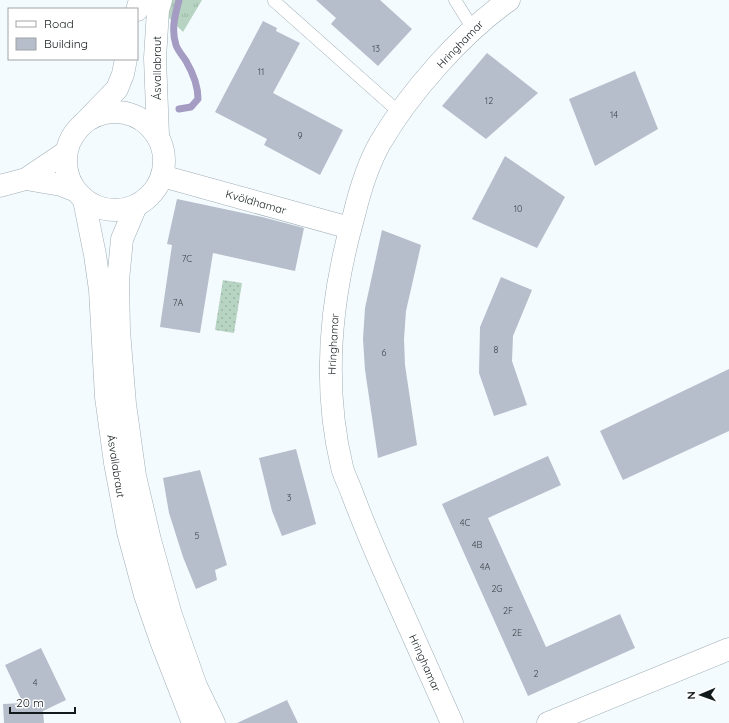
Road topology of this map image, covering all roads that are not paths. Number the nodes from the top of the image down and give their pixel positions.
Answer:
1 (161, 0) edge
2 (455, 0) edge
3 (509, 0) edge
4 (274, 1) edge
5 (473, 29) junction
6 (126, 60) edge
7 (400, 113) junction
8 (88, 120) junction
9 (158, 136) junction
10 (66, 152) junction
11 (162, 176) junction
12 (26, 179) junction
13 (0, 186) edge
14 (79, 195) junction
15 (136, 206) junction
16 (350, 228) junction
17 (729, 649) edge
18 (192, 723) edge
19 (214, 723) edge
20 (452, 723) edge
21 (548, 723) edge

1 - 9 main road, Ásvallabraut
2 - 5 lane
3 - 5 main road, Hringhamar
4 - 7 lane
5 - 7 main road, Hringhamar
6 - 8 main road
7 - 16 main road, Hringhamar
8 - 9 main road
8 - 10 main road
9 - 11 main road
10 - 12 main road
10 - 14 main road
11 - 15 main road
11 - 16 main road, Kvöldhamar
12 - 13 main road
12 - 14 main road
14 - 15 main road
14 - 18 main road, Ásvallabraut
15 - 19 main road, Ásvallabraut
16 - 20 main road, Hringhamar
17 - 21 main road

